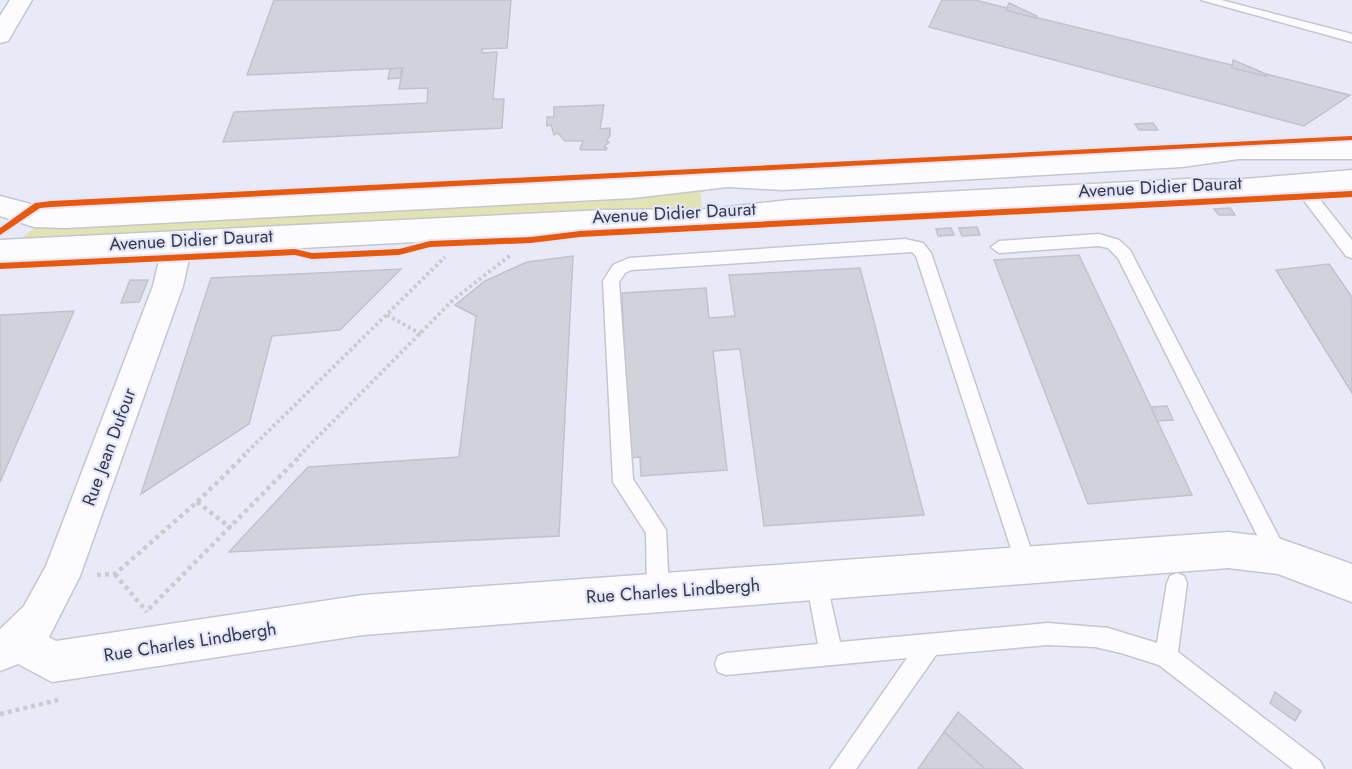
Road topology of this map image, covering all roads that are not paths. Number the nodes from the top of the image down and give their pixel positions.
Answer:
1 (21, 0) edge
2 (1207, 0) edge
3 (0, 36) edge
4 (1352, 38) edge
5 (1352, 150) edge
6 (1352, 180) edge
7 (1301, 186) junction
8 (0, 189) edge
9 (0, 201) edge
10 (0, 206) edge
11 (177, 244) junction
12 (999, 247) dead end
13 (0, 251) edge
14 (1352, 252) edge
15 (1278, 556) junction
16 (1026, 564) junction
17 (816, 580) junction
18 (1178, 583) dead end
19 (1352, 583) edge
20 (658, 592) junction
21 (929, 645) junction
22 (10, 646) edge
23 (831, 654) junction
24 (1166, 657) junction
25 (726, 664) dead end
26 (842, 769) edge
27 (1312, 769) edge

1 - 3 street
2 - 4 lane
5 - 10 street, Avenue Didier Daurat
6 - 7 street, Avenue Didier Daurat
7 - 11 street, Avenue Didier Daurat
7 - 14 lane
8 - 9 street
11 - 13 street, Avenue Didier Daurat
11 - 22 street, Rue Jean Dufour
12 - 15 lane
15 - 16 street, Rue Charles Lindbergh
15 - 19 street, Rue Charles Lindbergh
16 - 17 street, Rue Charles Lindbergh
16 - 20 lane
17 - 20 street, Rue Charles Lindbergh
17 - 23 lane
18 - 24 lane
20 - 22 street, Rue Charles Lindbergh
21 - 23 lane
21 - 24 lane
21 - 26 lane
23 - 25 lane
24 - 27 lane

